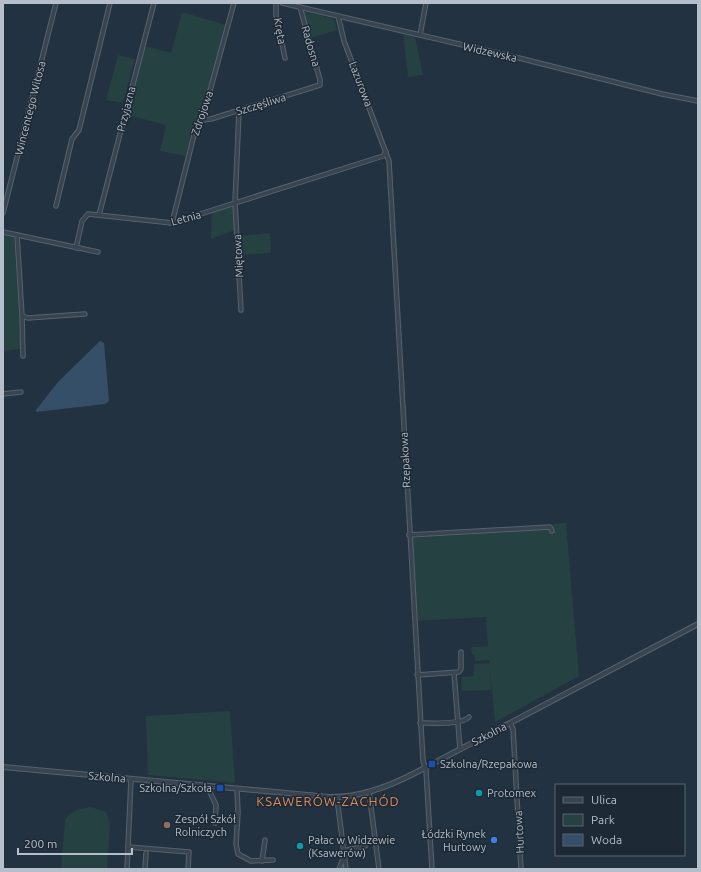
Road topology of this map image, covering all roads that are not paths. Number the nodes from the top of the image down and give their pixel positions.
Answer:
1 (56, 3) edge
2 (110, 3) edge
3 (154, 3) edge
4 (234, 3) edge
5 (276, 3) edge
6 (282, 3) edge
7 (426, 3) edge
8 (300, 7) junction
9 (338, 16) junction
10 (420, 35) junction
11 (285, 58) dead end
12 (320, 85) joint
13 (698, 101) edge
14 (239, 111) junction
15 (202, 120) junction
16 (386, 152) junction
17 (235, 203) junction
18 (56, 206) dead end
19 (3, 213) edge
20 (99, 215) junction
21 (172, 223) junction
22 (3, 232) edge
23 (18, 235) junction
24 (76, 248) junction
25 (98, 252) dead end
26 (241, 310) dead end
27 (84, 314) dead end
28 (22, 316) junction
29 (23, 356) dead end
30 (21, 392) dead end
31 (3, 394) edge
32 (552, 531) dead end
33 (409, 536) junction
34 (698, 624) edge
35 (461, 652) dead end
36 (454, 672) junction
37 (417, 675) junction
38 (469, 716) dead end
39 (458, 722) junction
40 (420, 723) junction
41 (510, 723) junction
42 (460, 749) junction
43 (3, 767) edge
44 (425, 768) junction
45 (131, 779) junction
46 (207, 786) junction
47 (237, 789) junction
48 (369, 792) junction
49 (337, 798) junction
50 (215, 823) dead end
51 (265, 840) dead end
52 (364, 846) dead end
53 (129, 847) junction
54 (146, 853) dead end
55 (344, 854) junction
56 (273, 860) dead end
57 (262, 861) junction
58 (127, 869) edge
59 (145, 869) edge
60 (188, 869) edge
61 (339, 869) edge
62 (346, 869) edge
63 (379, 869) edge
64 (432, 869) edge
65 (522, 869) edge

1 - 19 street, Wincentego Witosa
2 - 18 street
3 - 20 street, Przyjazna
4 - 15 street, Zdrojowa
5 - 11 street, Kręta
6 - 8 street, Widzewska
7 - 10 street
8 - 9 street, Widzewska
8 - 12 street, Radosna
9 - 10 street, Widzewska
9 - 16 street, Lazurowa
10 - 13 street, Widzewska
12 - 14 street, Szczęśliwa
14 - 15 street, Szczęśliwa
14 - 17 street, Miętowa
15 - 21 street, Zdrojowa
16 - 17 street, Letnia
16 - 33 street, Rzepakowa
17 - 21 street, Letnia
17 - 26 street, Miętowa
20 - 21 street, Letnia
20 - 24 street, Letnia
22 - 23 street
23 - 24 street
23 - 28 street
24 - 25 street
27 - 28 street
28 - 29 street
30 - 31 street
32 - 33 street
33 - 37 street, Rzepakowa
34 - 41 street, Szkolna
35 - 36 street
36 - 37 street
36 - 39 street
37 - 40 street, Rzepakowa
38 - 39 street
39 - 40 street
39 - 42 street
40 - 44 street, Rzepakowa
41 - 42 street, Szkolna
41 - 65 street, Hurtowa
42 - 44 street, Szkolna
43 - 45 street, Szkolna
44 - 48 street, Szkolna
44 - 64 street, Rzepakowa
45 - 46 street, Szkolna
45 - 53 street
46 - 47 street, Szkolna
46 - 50 street
47 - 49 street, Szkolna
47 - 57 street
48 - 49 street, Szkolna
48 - 63 street
49 - 55 street
51 - 57 street
52 - 55 street
53 - 58 street
53 - 60 street
54 - 59 street
55 - 61 street
55 - 62 street
56 - 57 street

